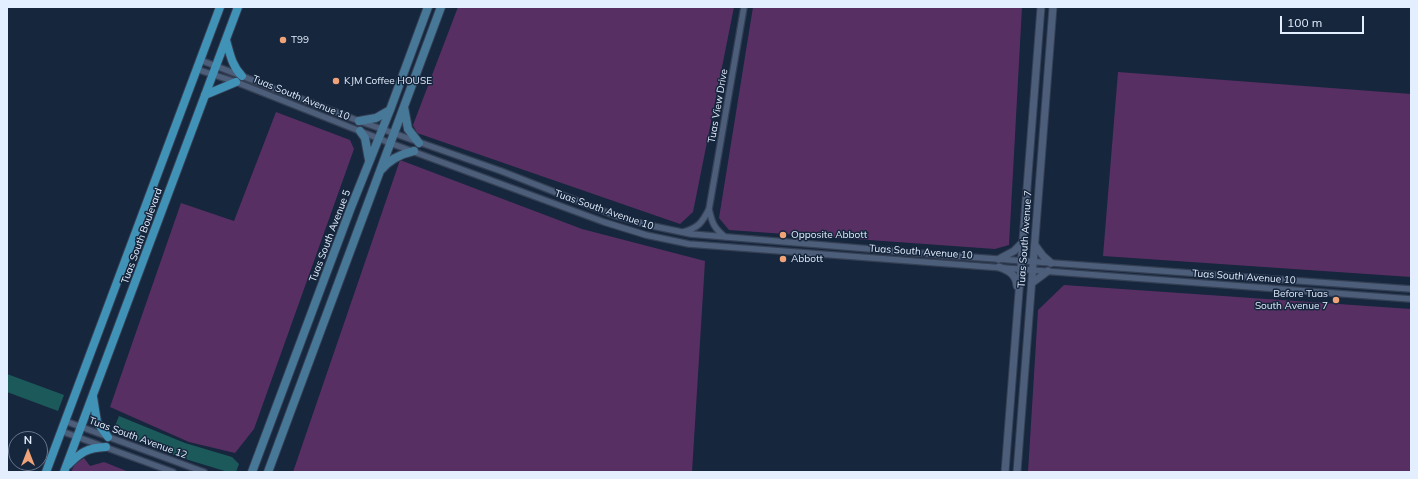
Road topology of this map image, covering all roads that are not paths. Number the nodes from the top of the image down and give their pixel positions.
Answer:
1 (220, 7) edge
2 (238, 7) edge
3 (428, 7) edge
4 (441, 7) edge
5 (744, 7) edge
6 (1041, 7) edge
7 (1053, 7) edge
8 (226, 40) junction
9 (200, 60) junction
10 (216, 66) junction
11 (196, 69) junction
12 (214, 75) junction
13 (239, 79) junction
14 (205, 95) junction
15 (404, 106) junction
16 (390, 110) junction
17 (359, 121) junction
18 (382, 130) junction
19 (360, 131) junction
20 (393, 133) junction
21 (378, 138) junction
22 (390, 143) junction
23 (419, 143) junction
24 (414, 151) junction
25 (369, 161) junction
26 (378, 175) junction
27 (709, 209) junction
28 (681, 232) junction
29 (725, 237) junction
30 (1022, 243) junction
31 (1035, 245) junction
32 (999, 259) junction
33 (1021, 260) junction
34 (1034, 262) junction
35 (1051, 263) junction
36 (999, 267) junction
37 (1020, 269) junction
38 (1033, 270) junction
39 (1048, 271) junction
40 (1032, 283) junction
41 (1411, 289) edge
42 (1018, 292) junction
43 (1411, 299) edge
44 (93, 396) junction
45 (65, 421) junction
46 (81, 427) junction
47 (61, 431) junction
48 (77, 437) junction
49 (108, 437) junction
50 (106, 447) junction
51 (278, 448) junction
52 (65, 470) edge
53 (46, 472) edge
54 (173, 472) edge
55 (204, 472) edge
56 (252, 472) edge
57 (268, 472) edge
58 (274, 472) edge
59 (1005, 472) edge
60 (1017, 472) edge

1 - 9 main road
2 - 8 main road, Tuas South Boulevard
3 - 16 main road, Tuas South Avenue 5
4 - 15 main road
5 - 27 street, Tuas View Drive
6 - 30 street, Tuas South Avenue 7
7 - 31 street, Tuas South Avenue 7
8 - 10 main road, Tuas South Boulevard
8 - 13 main road
9 - 10 street, Tuas South Avenue 10
9 - 11 main road
10 - 12 main road, Tuas South Boulevard
10 - 13 street, Tuas South Avenue 10
11 - 12 street, Tuas South Avenue 10
11 - 45 main road
12 - 13 street, Tuas South Avenue 10
12 - 14 main road, Tuas South Boulevard
13 - 14 main road
13 - 17 street, Tuas South Avenue 10
13 - 19 street, Tuas South Avenue 10
14 - 44 main road, Tuas South Boulevard
15 - 20 main road
15 - 23 main road
16 - 17 main road
16 - 18 main road, Tuas South Avenue 5
17 - 18 street, Tuas South Avenue 10
18 - 20 street, Tuas South Avenue 10
18 - 21 main road, Tuas South Avenue 5
19 - 21 street, Tuas South Avenue 10
19 - 25 main road
20 - 22 main road
20 - 23 street, Tuas South Avenue 10
21 - 22 street, Tuas South Avenue 10
21 - 25 main road, Tuas South Avenue 5
22 - 24 street, Tuas South Avenue 10
22 - 26 main road
23 - 28 street, Tuas South Avenue 10
24 - 26 main road
24 - 36 street, Tuas South Avenue 10
25 - 56 main road, Tuas South Avenue 5
26 - 51 main road
27 - 28 street, Tuas View Drive
27 - 29 street, Tuas View Drive
28 - 29 street, Tuas South Avenue 10
29 - 32 street, Tuas South Avenue 10
30 - 32 street
30 - 33 street, Tuas South Avenue 7
31 - 34 street, Tuas South Avenue 7
31 - 35 street
32 - 33 street, Tuas South Avenue 10
33 - 34 street, Tuas South Avenue 10
33 - 37 street, Tuas South Avenue 7
34 - 35 street, Tuas South Avenue 10
34 - 38 street, Tuas South Avenue 7
35 - 41 street, Tuas South Avenue 10
36 - 37 street, Tuas South Avenue 10
36 - 42 street
37 - 38 street, Tuas South Avenue 10
37 - 42 street, Tuas South Avenue 7
38 - 39 street, Tuas South Avenue 10
38 - 40 street, Tuas South Avenue 7
39 - 40 street
39 - 43 street, Tuas South Avenue 10
40 - 60 street, Tuas South Avenue 7
42 - 59 street, Tuas South Avenue 7
44 - 46 main road, Tuas South Boulevard
44 - 49 main road
45 - 46 street, Tuas South Avenue 12
45 - 47 main road
46 - 48 main road, Tuas South Boulevard
46 - 49 street, Tuas South Avenue 12
47 - 48 street, Tuas South Avenue 12
47 - 53 main road
48 - 50 street, Tuas South Avenue 12
48 - 52 main road, Tuas South Boulevard
49 - 55 street, Tuas South Avenue 12
50 - 52 main road
50 - 54 street, Tuas South Avenue 12
51 - 57 main road
51 - 58 main road

